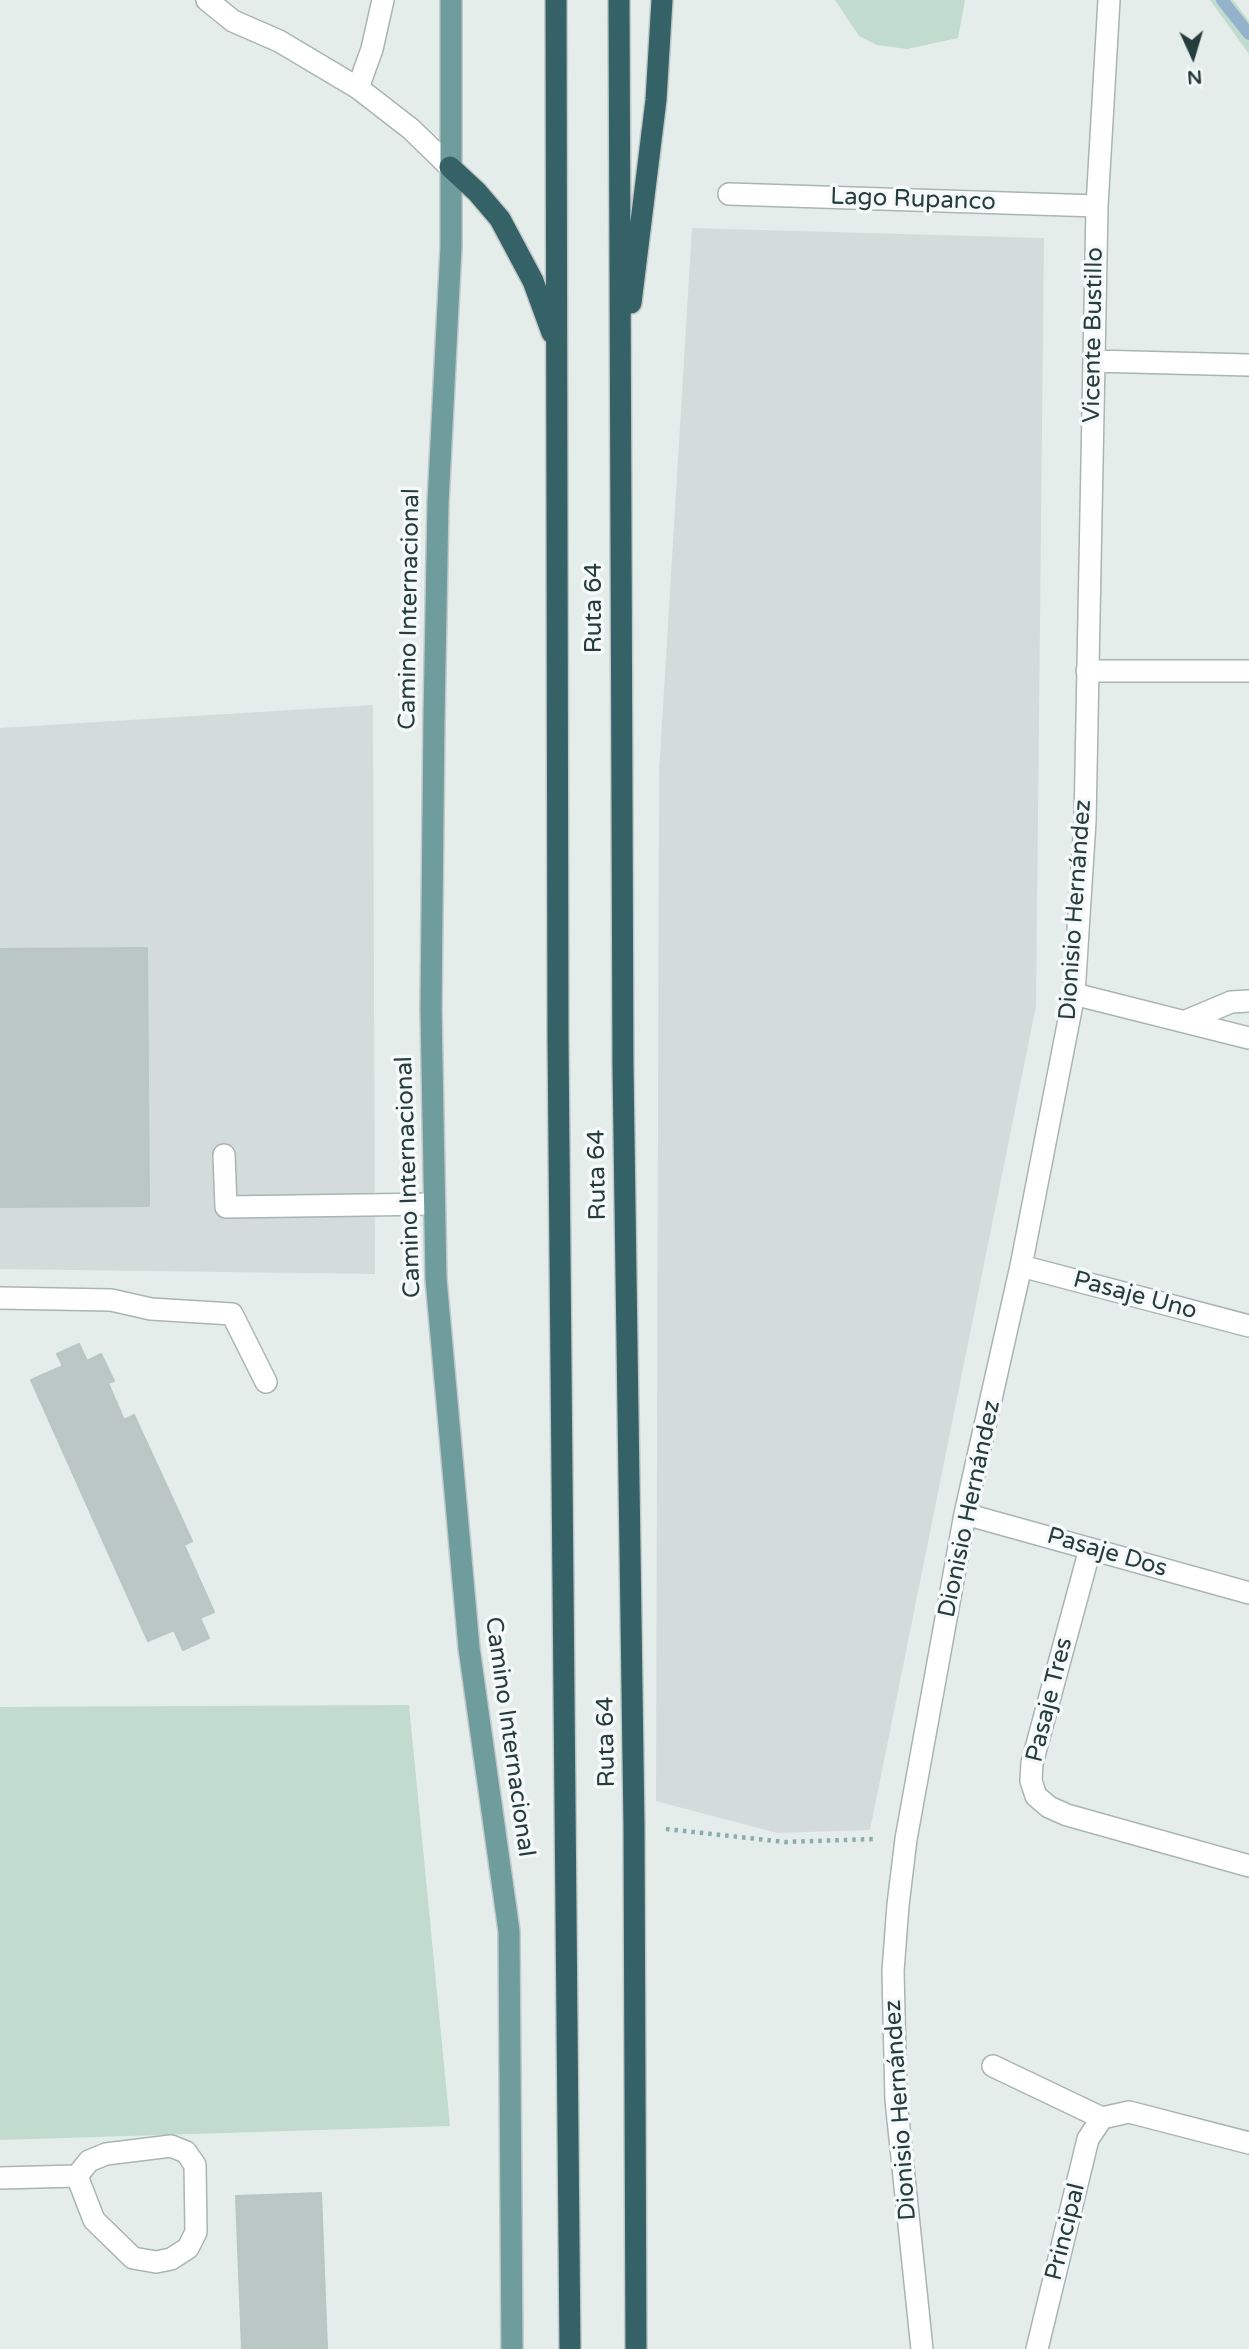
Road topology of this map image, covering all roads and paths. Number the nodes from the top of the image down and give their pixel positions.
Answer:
1 (207, 0) edge
2 (383, 0) edge
3 (556, 0) edge
4 (619, 0) edge
5 (662, 0) edge
6 (1109, 0) edge
7 (450, 1) edge
8 (358, 88) junction
9 (450, 167) junction
10 (729, 194) dead end
11 (1097, 206) junction
12 (558, 347) junction
13 (1094, 361) junction
14 (1249, 365) edge
15 (620, 388) junction
16 (1087, 671) junction
17 (1249, 671) edge
18 (1074, 993) junction
19 (1249, 1001) edge
20 (1186, 1020) junction
21 (1249, 1038) edge
22 (225, 1155) dead end
23 (434, 1204) junction
24 (1021, 1266) junction
25 (0, 1298) edge
26 (1249, 1326) edge
27 (266, 1382) dead end
28 (965, 1514) junction
29 (1090, 1549) junction
30 (1249, 1593) edge
31 (634, 1826) junction
32 (906, 1839) junction
33 (1249, 1866) edge
34 (993, 2066) dead end
35 (1102, 2118) junction
36 (1249, 2143) edge
37 (77, 2176) junction
38 (0, 2178) edge
39 (512, 2349) edge
40 (570, 2349) edge
41 (636, 2349) edge
42 (922, 2349) edge
43 (1037, 2349) edge

1 - 8 street
2 - 8 street
3 - 12 highway, Ruta 64
4 - 15 highway, Ruta 64
5 - 15 highway
6 - 11 street, Vicente Bustillo
7 - 9 main road, Camino Internacional
8 - 9 street
9 - 12 highway
9 - 23 main road, Camino Internacional
10 - 11 street, Lago Rupanco
11 - 13 street, Vicente Bustillo
12 - 40 highway, Ruta 64
13 - 14 street
13 - 16 street, Vicente Bustillo
15 - 31 highway, Ruta 64
16 - 17 street
16 - 18 street, Dionisio Hernández
18 - 20 street
18 - 24 street, Dionisio Hernández
19 - 20 street
20 - 21 street
22 - 23 street
23 - 39 main road, Camino Internacional
24 - 26 street, Pasaje Uno
24 - 28 street, Dionisio Hernández
25 - 27 street
28 - 29 street, Pasaje Dos
28 - 32 street, Dionisio Hernández
29 - 30 street, Pasaje Dos
29 - 33 street, Pasaje Tres
31 - 32 path
31 - 41 highway, Ruta 64
32 - 42 street, Dionisio Hernández
34 - 35 street
35 - 36 street
35 - 43 street, Principal
37 - 37 street
37 - 38 street

